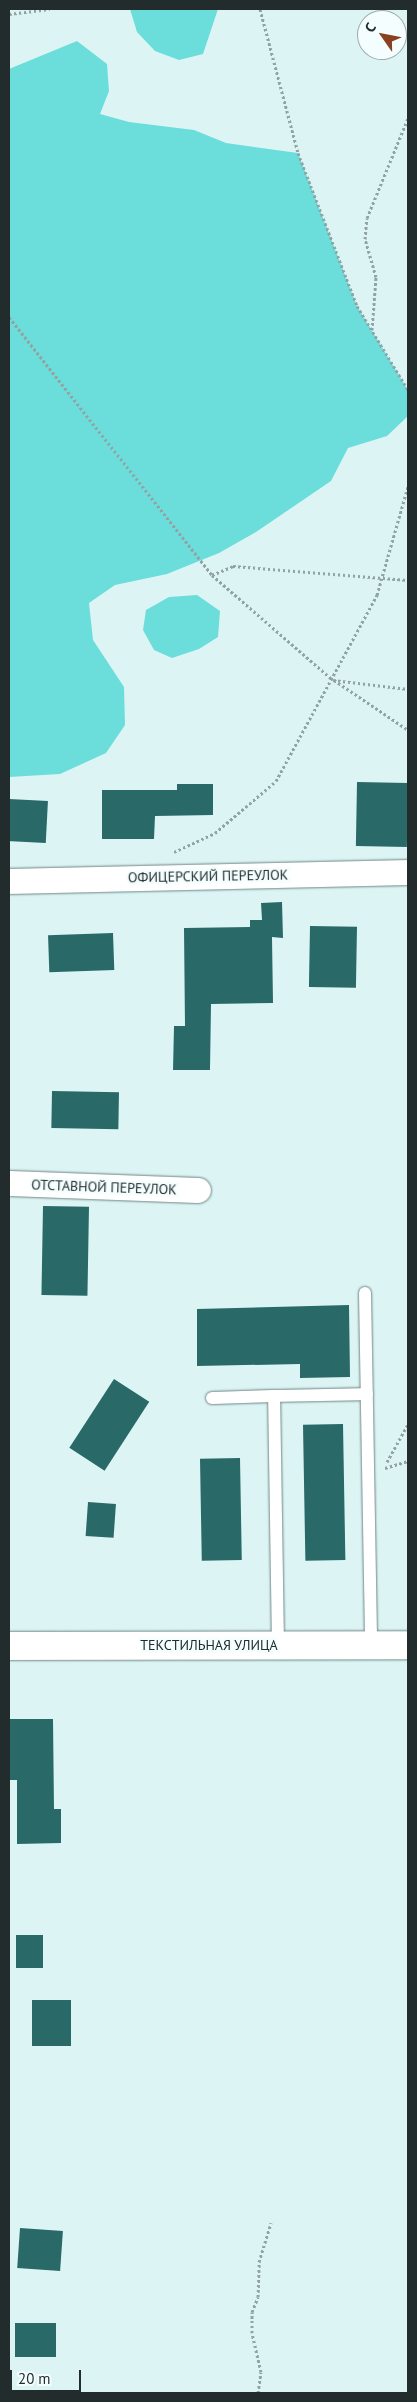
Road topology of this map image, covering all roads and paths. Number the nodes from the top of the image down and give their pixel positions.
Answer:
1 (50, 9) edge
2 (260, 9) edge
3 (9, 14) edge
4 (408, 118) edge
5 (9, 317) edge
6 (372, 332) junction
7 (408, 390) edge
8 (408, 486) edge
9 (212, 575) junction
10 (382, 579) junction
11 (408, 580) edge
12 (333, 680) junction
13 (408, 689) edge
14 (408, 730) edge
15 (165, 856) dead end
16 (408, 872) edge
17 (9, 881) edge
18 (9, 1183) edge
19 (198, 1190) dead end
20 (365, 1293) dead end
21 (367, 1394) junction
22 (274, 1396) junction
23 (212, 1398) dead end
24 (408, 1424) edge
25 (382, 1469) dead end
26 (278, 1645) junction
27 (371, 1645) junction
28 (408, 1645) edge
29 (9, 1646) edge
30 (271, 2223) dead end
31 (258, 2393) edge

1 - 3 path
2 - 6 path
4 - 6 path
5 - 9 path
6 - 7 path
8 - 10 path
9 - 10 path
9 - 12 path
10 - 11 path
10 - 12 path
12 - 13 path
12 - 14 path
12 - 15 path
16 - 17 street, ОФИЦЕРСКИЙ ПЕРЕУЛОК
18 - 19 street, ОТСТАВНОЙ ПЕРЕУЛОК
20 - 21 lane
21 - 22 lane
21 - 27 lane
22 - 23 lane
22 - 26 lane
24 - 25 path
26 - 27 main road, ТЕКСТИЛЬНАЯ УЛИЦА
26 - 29 main road, ТЕКСТИЛЬНАЯ УЛИЦА
27 - 28 main road, ТЕКСТИЛЬНАЯ УЛИЦА
30 - 31 path

